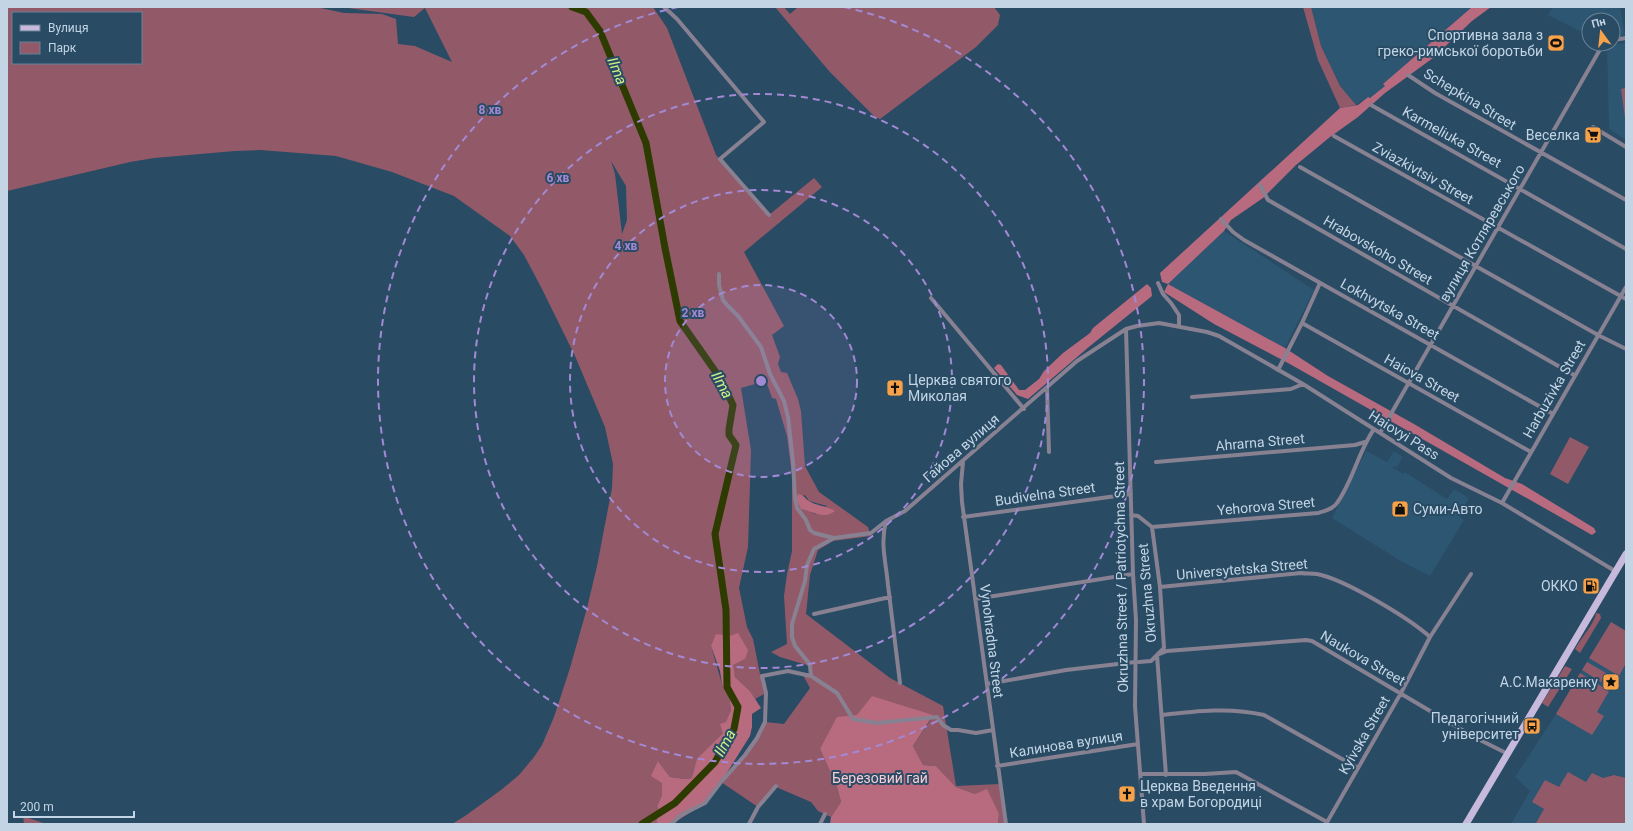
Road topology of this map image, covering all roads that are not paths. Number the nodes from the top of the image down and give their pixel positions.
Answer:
1 (664, 7) edge
2 (1599, 52) edge
3 (1408, 75) dead end
4 (1371, 105) dead end
5 (1593, 126) dead end
6 (1334, 136) dead end
7 (1626, 147) edge
8 (1541, 153) junction
9 (1300, 167) dead end
10 (1260, 185) dead end
11 (1521, 189) junction
12 (1626, 200) edge
13 (769, 215) dead end
14 (1221, 219) dead end
15 (1498, 227) junction
16 (1626, 248) edge
17 (1476, 266) junction
18 (719, 274) dead end
19 (1158, 283) dead end
20 (1320, 283) junction
21 (1626, 287) edge
22 (1621, 296) junction
23 (931, 298) dead end
24 (1626, 299) edge
25 (1453, 306) junction
26 (1302, 323) junction
27 (1179, 326) junction
28 (1126, 329) junction
29 (1598, 336) junction
30 (1431, 344) junction
31 (1626, 349) edge
32 (1278, 370) junction
33 (1574, 375) junction
34 (1303, 384) junction
35 (1408, 384) junction
36 (1047, 388) junction
37 (1192, 397) dead end
38 (1024, 409) junction
39 (1553, 414) junction
40 (1374, 429) junction
41 (1380, 433) junction
42 (1365, 442) junction
43 (1050, 452) dead end
44 (1531, 452) junction
45 (963, 462) junction
46 (1156, 462) dead end
47 (1131, 494) junction
48 (1502, 503) junction
49 (1131, 515) junction
50 (963, 517) junction
51 (886, 521) junction
52 (1152, 527) junction
53 (834, 538) junction
54 (1626, 554) edge
55 (1615, 571) junction
56 (1133, 574) junction
57 (1471, 574) dead end
58 (1160, 587) junction
59 (890, 597) junction
60 (976, 599) junction
61 (814, 614) dead end
62 (1430, 637) junction
63 (1157, 655) junction
64 (1137, 662) junction
65 (811, 676) junction
66 (900, 683) dead end
67 (987, 684) junction
68 (1401, 693) junction
69 (1162, 715) junction
70 (992, 730) junction
71 (1138, 744) junction
72 (1508, 754) junction
73 (997, 766) junction
74 (1358, 768) junction
75 (1140, 774) junction
76 (1166, 775) junction
77 (776, 786) dead end
78 (825, 814) dead end
79 (1326, 823) edge
80 (671, 824) edge
81 (749, 824) edge
82 (820, 824) edge
83 (1006, 824) edge
84 (1144, 824) edge
85 (1466, 824) edge

1 - 13 street
2 - 8 street, вулиця Котляревського
3 - 8 street, Schepkina Street
4 - 11 street, Karmeliuka Street
5 - 7 street
6 - 15 street, Zviazkivtsiv Street
8 - 11 street, вулиця Котляревського
8 - 12 street, Schepkina Street
9 - 17 street
10 - 25 street, Hrabovskoho Street
11 - 15 street, вулиця Котляревського
11 - 16 street, Karmeliuka Street
14 - 20 street, Lokhvytska Street
15 - 17 street, вулиця Котляревського
15 - 22 street, Zviazkivtsiv Street
17 - 25 street, вулиця Котляревського
17 - 29 street
18 - 53 street
19 - 27 street
20 - 26 street
20 - 30 street, Lokhvytska Street
21 - 22 street, Harbuzivka Street
22 - 24 street, Zviazkivtsiv Street
22 - 29 street, Harbuzivka Street
23 - 38 street
25 - 30 street, вулиця Котляревського
25 - 33 street, Hrabovskoho Street
26 - 32 street
26 - 35 street, Haiova Street
27 - 28 street, Гайова вулиця
27 - 32 street, Haiovyi Pass
28 - 36 street, Гайова вулиця
28 - 47 street, Okruzhna Street / Patriotychna Street
29 - 31 street
29 - 33 street, Harbuzivka Street
30 - 35 street, вулиця Котляревського
30 - 39 street, Lokhvytska Street
32 - 34 street, Haiovyi Pass
33 - 39 street, Harbuzivka Street
34 - 37 street
34 - 40 street, Haiovyi Pass
35 - 41 street, вулиця Котляревського
35 - 44 street, Haiova Street
36 - 38 street, Гайова вулиця
36 - 43 street
38 - 45 street, Гайова вулиця
39 - 44 street, Harbuzivka Street
40 - 41 street, Haiovyi Pass
40 - 42 street, Yehorova Street
41 - 48 street, Haiovyi Pass
42 - 46 street, Ahrarna Street
42 - 52 street, Yehorova Street
44 - 48 street, Harbuzivka Street
45 - 50 street, Vynohradna Street
45 - 51 street, Гайова вулиця
47 - 49 street, Okruzhna Street / Patriotychna Street
47 - 50 street, Budivelna Street
48 - 55 street, Haiovyi Pass
49 - 52 street
49 - 56 street, Okruzhna Street / Patriotychna Street
50 - 60 street, Vynohradna Street
51 - 53 street, Гайова вулиця
51 - 59 street
52 - 58 street, Okruzhna Street
53 - 65 street
54 - 55 main road
55 - 72 main road
56 - 60 street
56 - 64 street, Okruzhna Street / Patriotychna Street
57 - 62 street, Kyivska Street
58 - 62 street, Universytetska Street
58 - 63 street, Okruzhna Street
59 - 61 street
59 - 66 street
60 - 67 street, Vynohradna Street
62 - 68 street, Kyivska Street
63 - 64 street, Naukova Street
63 - 68 street, Naukova Street
63 - 69 street, Okruzhna Street
64 - 67 street, Naukova Street
64 - 71 street, Okruzhna Street / Patriotychna Street
65 - 70 street
65 - 80 street
67 - 70 street, Vynohradna Street
68 - 72 street, Naukova Street
68 - 74 street, Kyivska Street
69 - 74 street
69 - 76 street, Okruzhna Street
70 - 73 street, Vynohradna Street
71 - 73 street, Калинова вулиця
71 - 75 street, Okruzhna Street / Patriotychna Street
72 - 85 main road
73 - 83 street, Vynohradna Street
74 - 79 street, Kyivska Street
75 - 76 street
75 - 84 street, Okruzhna Street / Patriotychna Street
76 - 79 street
77 - 81 street
78 - 82 street

